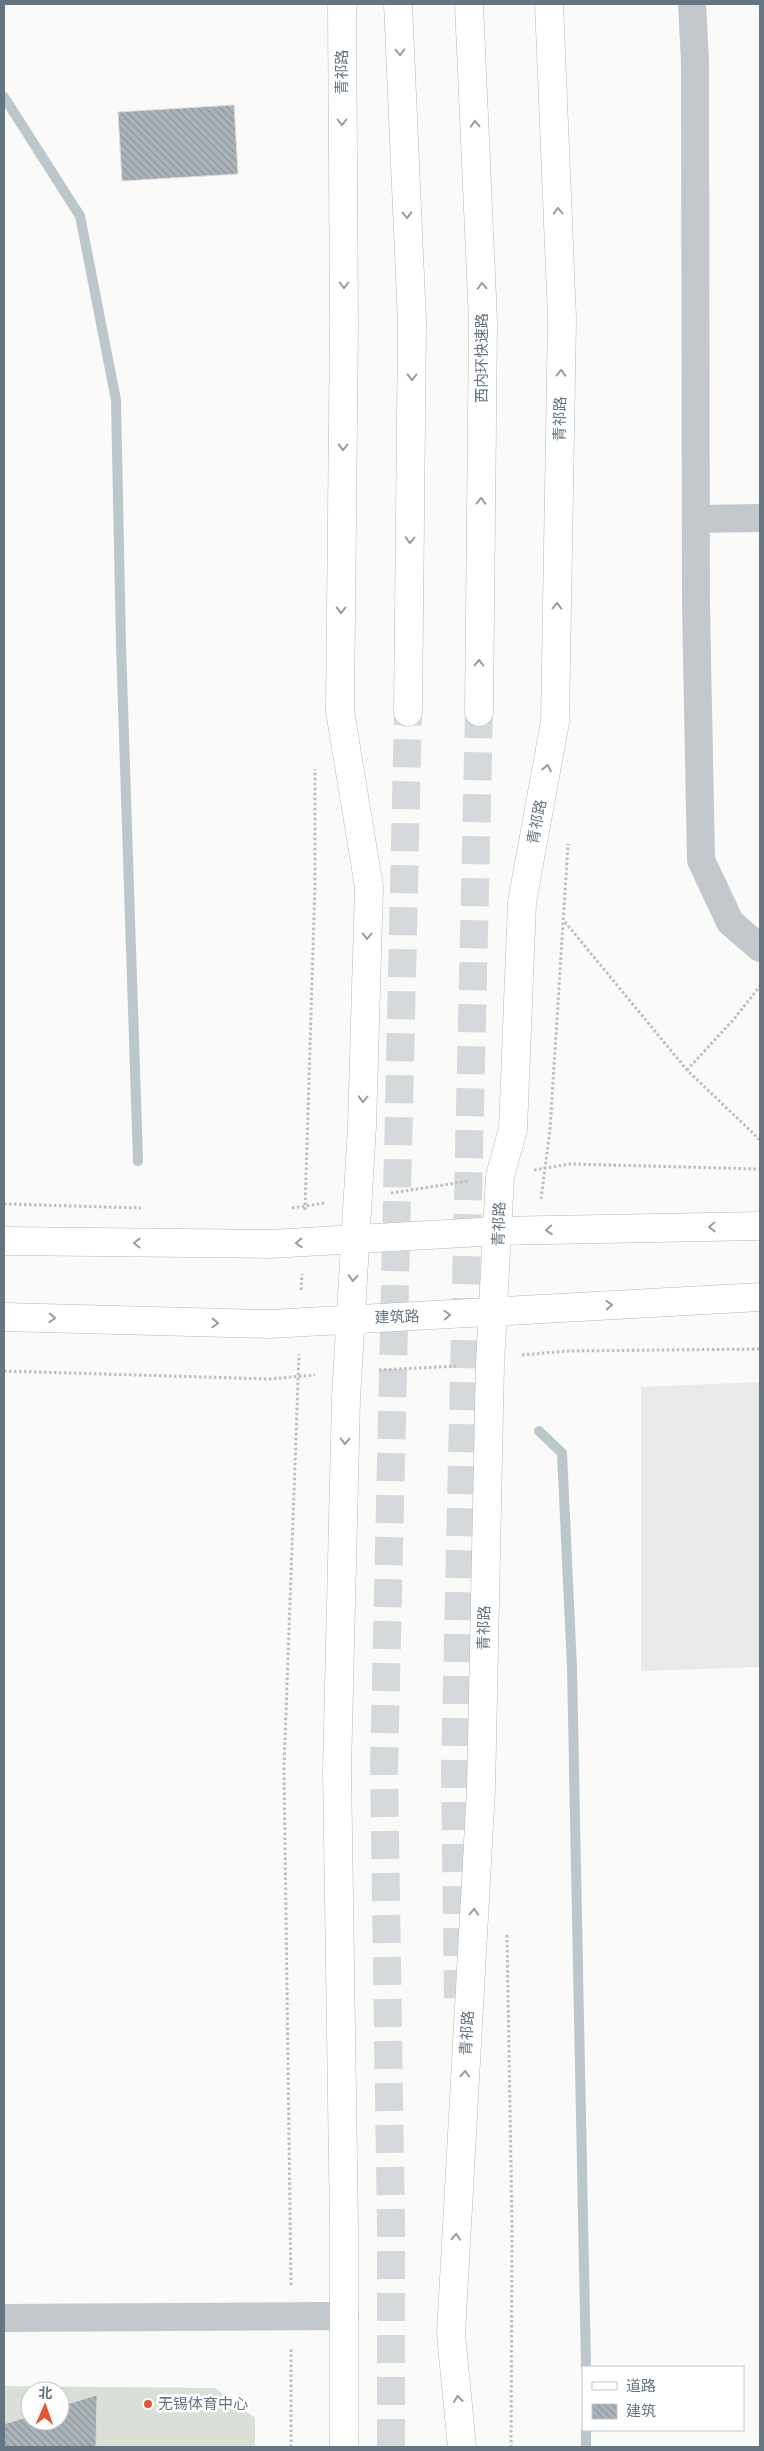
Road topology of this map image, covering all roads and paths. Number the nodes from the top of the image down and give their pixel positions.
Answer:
1 (342, 4) edge
2 (398, 4) edge
3 (469, 4) edge
4 (549, 4) edge
5 (692, 4) edge
6 (760, 518) edge
7 (696, 519) junction
8 (408, 712) tunnel mouth
9 (479, 712) tunnel mouth
10 (564, 921) dead end
11 (760, 948) edge
12 (760, 986) edge
13 (687, 1070) junction
14 (760, 1140) edge
15 (760, 1226) edge
16 (499, 1231) junction
17 (356, 1240) junction
18 (4, 1241) edge
19 (760, 1297) edge
20 (494, 1313) junction
21 (4, 1317) edge
22 (351, 1319) junction
23 (344, 2316) junction
24 (4, 2318) edge
25 (344, 2447) edge
26 (462, 2447) edge

1 -> 17 main road, 青祁路
2 -> 8 main road
9 -> 3 main road, 西内环快速路
16 -> 4 main road, 青祁路
5 - 7 street
6 - 7 street
7 - 11 street
10 - 13 path
12 - 13 path
13 - 14 path
15 -> 16 main road
16 - 17 main road
16 - 20 main road, 青祁路
17 -> 18 main road
17 -> 22 main road, 青祁路
20 -> 19 main road, 建筑路
22 -> 20 main road, 建筑路
26 -> 20 main road, 青祁路
21 -> 22 main road, 建筑路
22 -> 23 main road, 青祁路
23 - 24 street
23 - 25 main road, 青祁路

